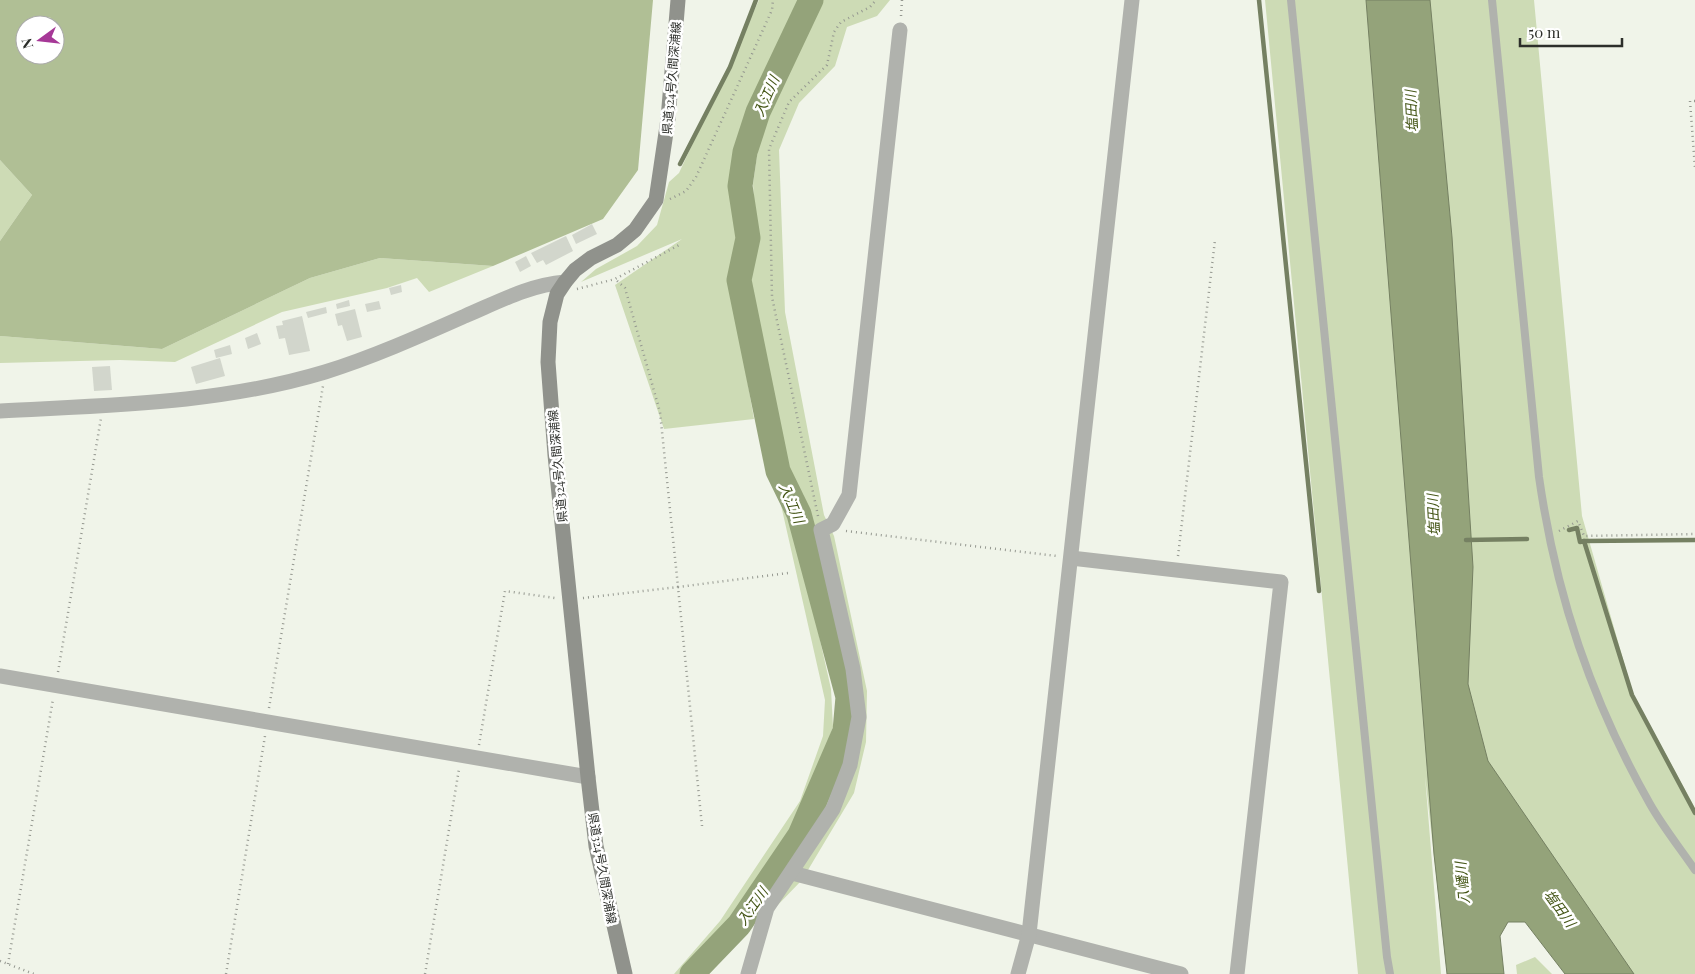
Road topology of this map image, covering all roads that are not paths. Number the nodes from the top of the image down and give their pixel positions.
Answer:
1 (678, 0) edge
2 (1132, 0) edge
3 (1291, 0) edge
4 (1492, 0) edge
5 (900, 30) dead end
6 (561, 288) junction
7 (0, 411) edge
8 (1071, 558) junction
9 (0, 676) edge
10 (588, 776) junction
11 (1695, 870) edge
12 (792, 874) junction
13 (1029, 934) junction
14 (625, 974) edge
15 (748, 974) edge
16 (1018, 974) edge
17 (1181, 974) edge
18 (1237, 974) edge
19 (1390, 974) edge

1 - 6 main road, 県道324号久間深浦線
2 - 8 street
3 - 19 lane
4 - 11 lane
5 - 12 street
6 - 7 street
6 - 10 main road, 県道324号久間深浦線
8 - 13 street
8 - 18 street
9 - 10 street
10 - 14 main road, 県道324号久間深浦線
12 - 13 street
12 - 15 street
13 - 16 street
13 - 17 street

